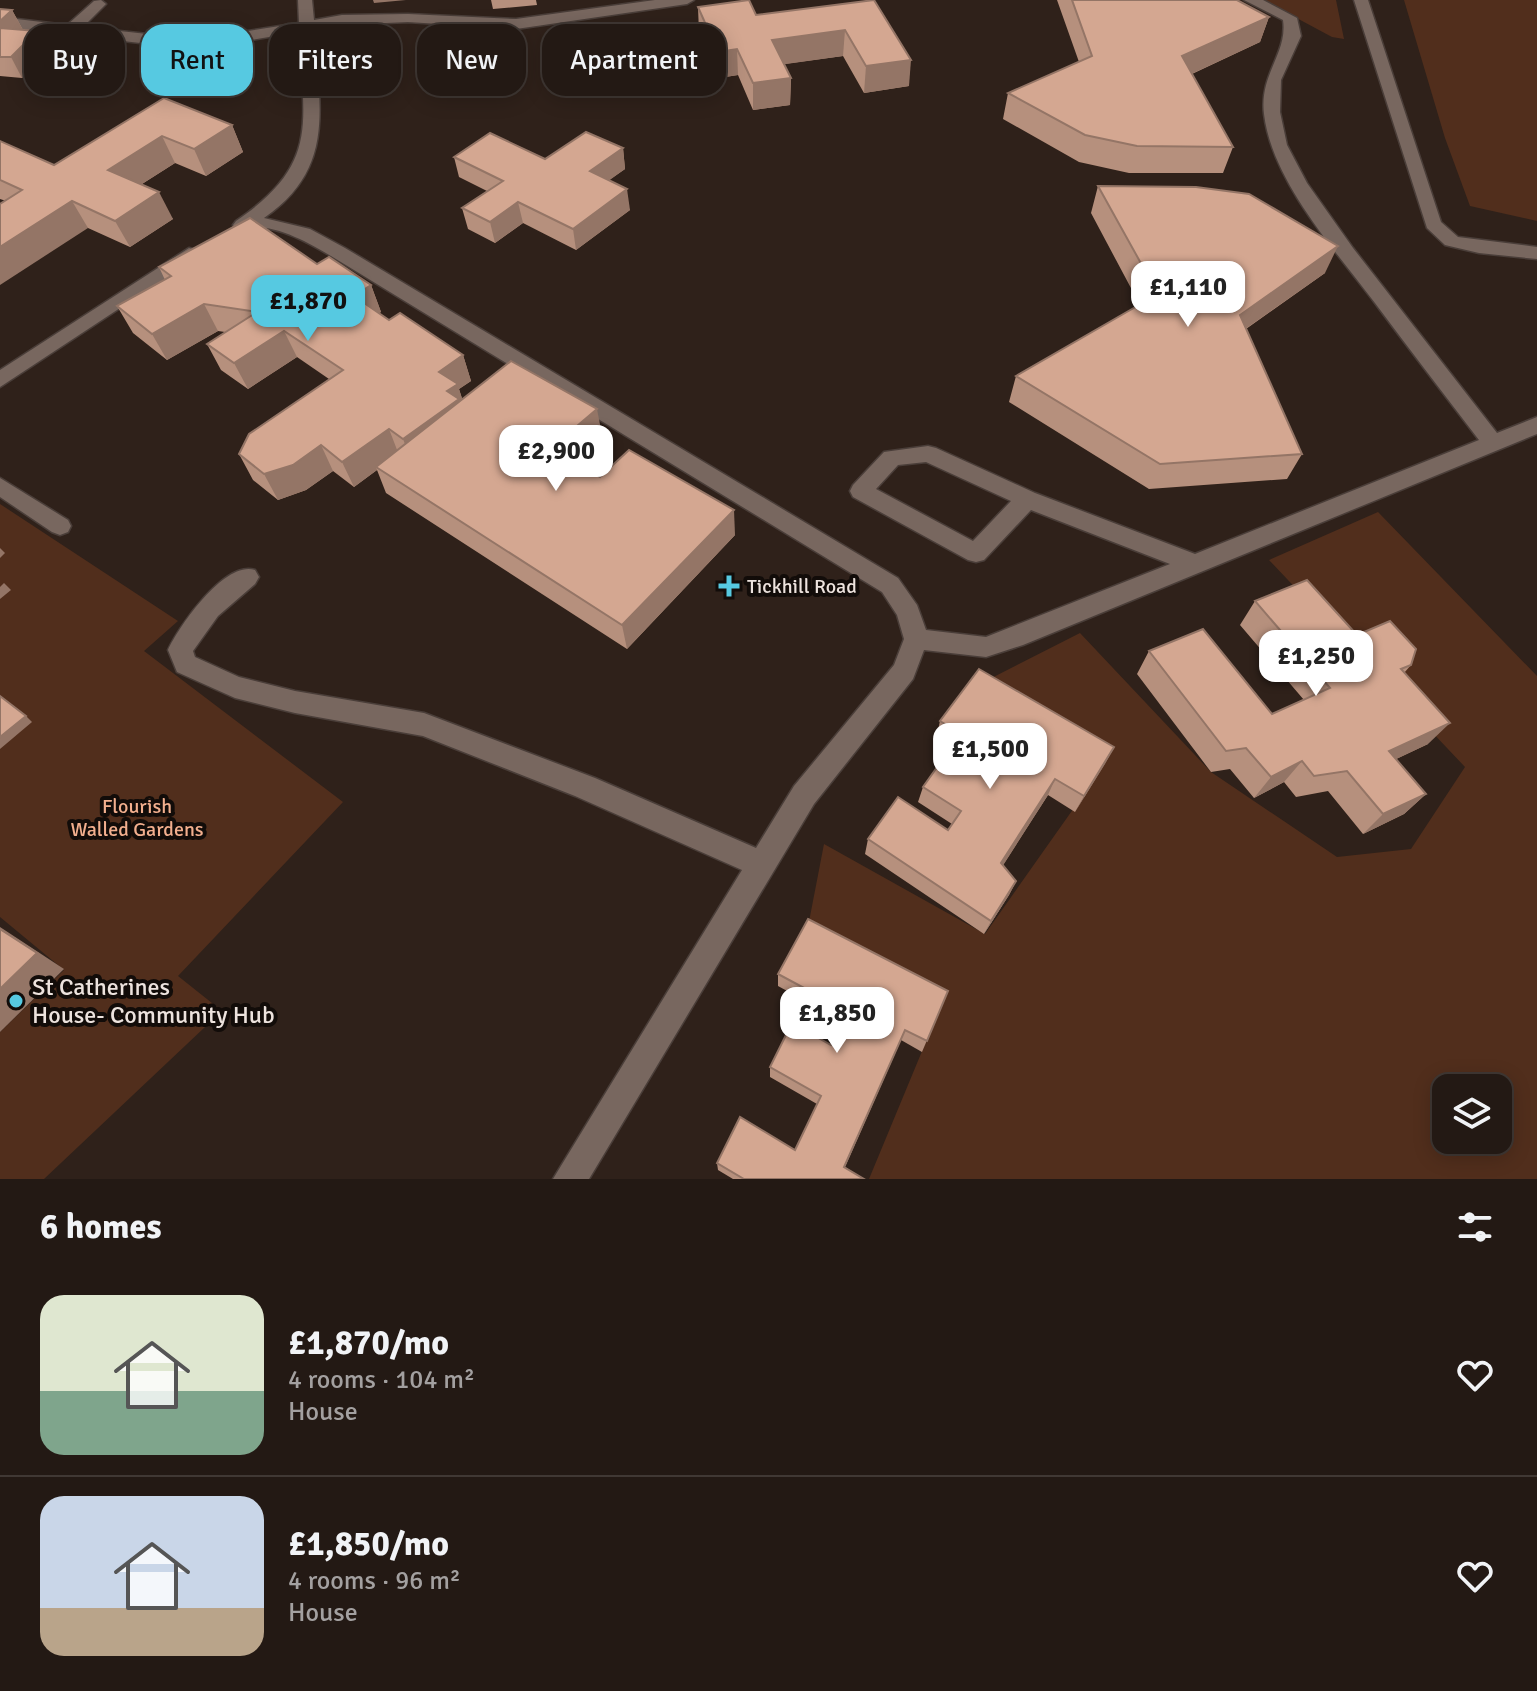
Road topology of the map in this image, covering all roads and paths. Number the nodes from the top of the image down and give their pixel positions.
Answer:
1 (305, 0) edge
2 (687, 0) edge
3 (1251, 0) edge
4 (1361, 0) edge
5 (99, 4) dead end
6 (0, 22) edge
7 (77, 24) edge
8 (306, 24) edge
9 (326, 24) edge
10 (24, 25) edge
11 (269, 32) edge
12 (125, 36) edge
13 (310, 96) edge
14 (250, 221) junction
15 (225, 234) edge
16 (199, 248) edge
17 (1537, 253) edge
18 (0, 380) edge
19 (1537, 425) edge
20 (1493, 443) junction
21 (0, 486) edge
22 (1027, 499) junction
23 (60, 526) dead end
24 (1195, 564) junction
25 (247, 577) dead end
26 (916, 639) junction
27 (762, 865) junction
28 (570, 1179) edge

1 - 8 lane
2 - 9 lane
3 - 20 lane
4 - 17 lane
5 - 7 lane
6 - 10 lane
11 - 12 lane
13 - 14 lane
14 - 15 lane
14 - 26 lane
16 - 18 lane
19 - 20 lane
20 - 24 lane
21 - 23 lane
22 - 22 lane
22 - 24 lane
24 - 26 lane
25 - 27 lane
26 - 27 lane
27 - 28 lane

